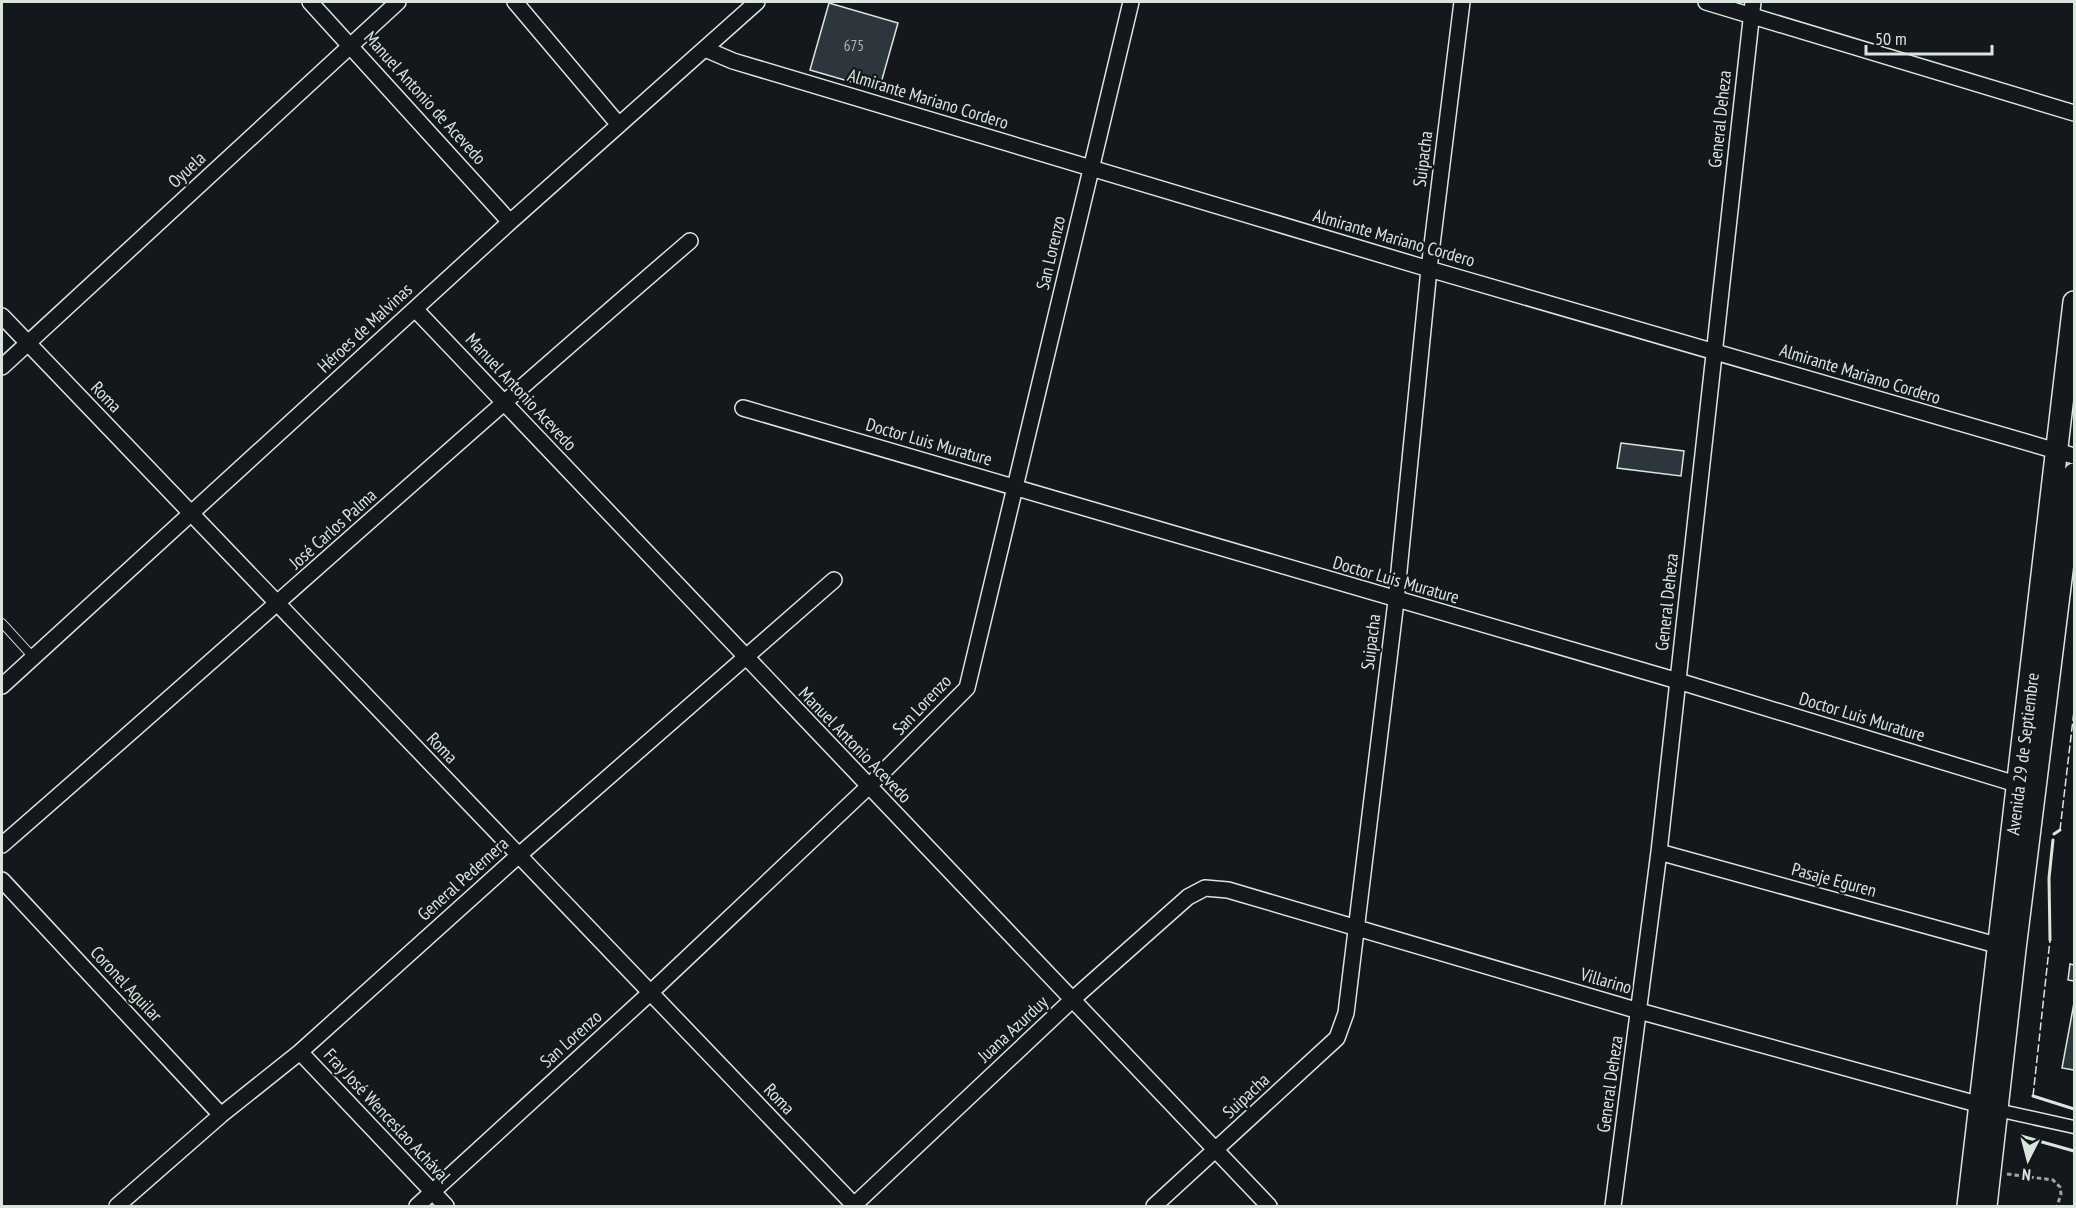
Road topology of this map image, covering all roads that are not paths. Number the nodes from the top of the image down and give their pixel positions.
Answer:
1 (310, 2) edge
2 (398, 2) edge
3 (515, 2) edge
4 (757, 2) edge
5 (1131, 2) edge
6 (1462, 2) edge
7 (1706, 2) edge
8 (1752, 8) edge
9 (351, 45) junction
10 (705, 49) junction
11 (2074, 113) edge
12 (619, 125) junction
13 (1091, 167) junction
14 (510, 222) junction
15 (690, 241) dead end
16 (1429, 269) junction
17 (2074, 302) edge
18 (415, 309) junction
19 (2, 316) edge
20 (28, 344) junction
21 (1714, 351) junction
22 (2, 367) edge
23 (503, 401) junction
24 (743, 408) dead end
25 (2066, 454) edge
26 (2074, 474) edge
27 (1015, 488) junction
28 (191, 515) junction
29 (834, 580) dead end
30 (1396, 601) junction
31 (278, 604) junction
32 (2, 623) edge
33 (33, 657) junction
34 (746, 658) junction
35 (1678, 681) junction
36 (2, 686) edge
37 (868, 787) junction
38 (2028, 788) junction
39 (2, 845) edge
40 (1659, 852) junction
41 (518, 856) junction
42 (2, 880) edge
43 (1205, 888) joint
44 (1356, 928) junction
45 (2000, 946) junction
46 (650, 993) junction
47 (1073, 999) junction
48 (1639, 1011) junction
49 (300, 1052) junction
50 (1989, 1108) junction
51 (221, 1115) junction
52 (2074, 1127) edge
53 (1216, 1151) junction
54 (432, 1192) junction
55 (117, 1206) edge
56 (417, 1206) edge
57 (446, 1206) edge
58 (854, 1206) edge
59 (1154, 1206) edge
60 (1269, 1206) edge
61 (1613, 1206) edge
62 (1968, 1206) edge
63 (1986, 1206) edge

1 - 9 street, Manuel Antonio de Acevedo
2 - 9 street, Oyuela
3 - 12 street
4 - 10 street, Héroes de Malvinas
5 - 13 street, San Lorenzo
6 - 16 street, Suipacha
7 - 8 street
8 - 11 street
8 - 21 street, General Deheza
9 - 14 street, Manuel Antonio de Acevedo
9 - 20 street, Oyuela
10 - 12 street, Héroes de Malvinas
10 - 13 street, Almirante Mariano Cordero
12 - 14 street, Héroes de Malvinas
13 - 16 street, Almirante Mariano Cordero
13 - 27 street, San Lorenzo
14 - 18 street, Héroes de Malvinas
15 - 23 street, José Carlos Palma
16 - 21 street, Almirante Mariano Cordero
16 - 30 street, Suipacha
17 - 25 main road, Avenida 29 de Septiembre
18 - 23 street, Manuel Antonio Acevedo
18 - 28 street, Héroes de Malvinas
19 - 20 street, Roma
20 - 22 street, Oyuela
20 - 28 street, Roma
21 - 25 street, Almirante Mariano Cordero
21 - 35 street, General Deheza
23 - 31 street, José Carlos Palma
23 - 34 street, Manuel Antonio Acevedo
24 - 27 street, Doctor Luis Murature
25 - 38 main road, Avenida 29 de Septiembre
26 - 38 main road, Avenida 29 de Septiembre
27 - 30 street, Doctor Luis Murature
27 - 37 street, San Lorenzo
28 - 31 street, Roma
28 - 33 street, Héroes de Malvinas
29 - 34 street, General Pedernera
30 - 35 street, Doctor Luis Murature
30 - 44 street, Suipacha
31 - 39 street, José Carlos Palma
31 - 41 street, Roma
32 - 33 lane
33 - 36 street, Héroes de Malvinas
34 - 37 street, Manuel Antonio Acevedo
34 - 41 street, General Pedernera
35 - 38 street, Doctor Luis Murature
35 - 40 street, General Deheza
37 - 46 street, San Lorenzo
37 - 47 street, Manuel Antonio Acevedo
38 - 45 main road, Avenida 29 de Septiembre
38 - 50 main road, Avenida 29 de Septiembre
40 - 45 street, Pasaje Eguren
40 - 48 street, General Deheza
41 - 46 street, Roma
41 - 49 street, General Pedernera
42 - 51 street, Coronel Aguilar
43 - 44 street, Villarino
43 - 47 street, Juana Azurduy
44 - 48 street, Villarino
44 - 53 street, Suipacha
45 - 50 main road, Avenida 29 de Septiembre
46 - 54 street, San Lorenzo
46 - 58 street, Roma
47 - 53 street, Manuel Antonio Acevedo
47 - 58 street, Juana Azurduy
48 - 50 street, Villarino
48 - 61 street, General Deheza
49 - 51 street, General Pedernera
49 - 54 street, Fray José Wenceslao Achával
50 - 52 street
50 - 62 main road, Avenida 29 de Septiembre
50 - 63 main road, Avenida 29 de Septiembre
51 - 55 street, General Pedernera
53 - 59 street, Suipacha
53 - 60 street, Manuel Antonio Acevedo
54 - 56 street, San Lorenzo
54 - 57 street, Fray José Wenceslao Achával

